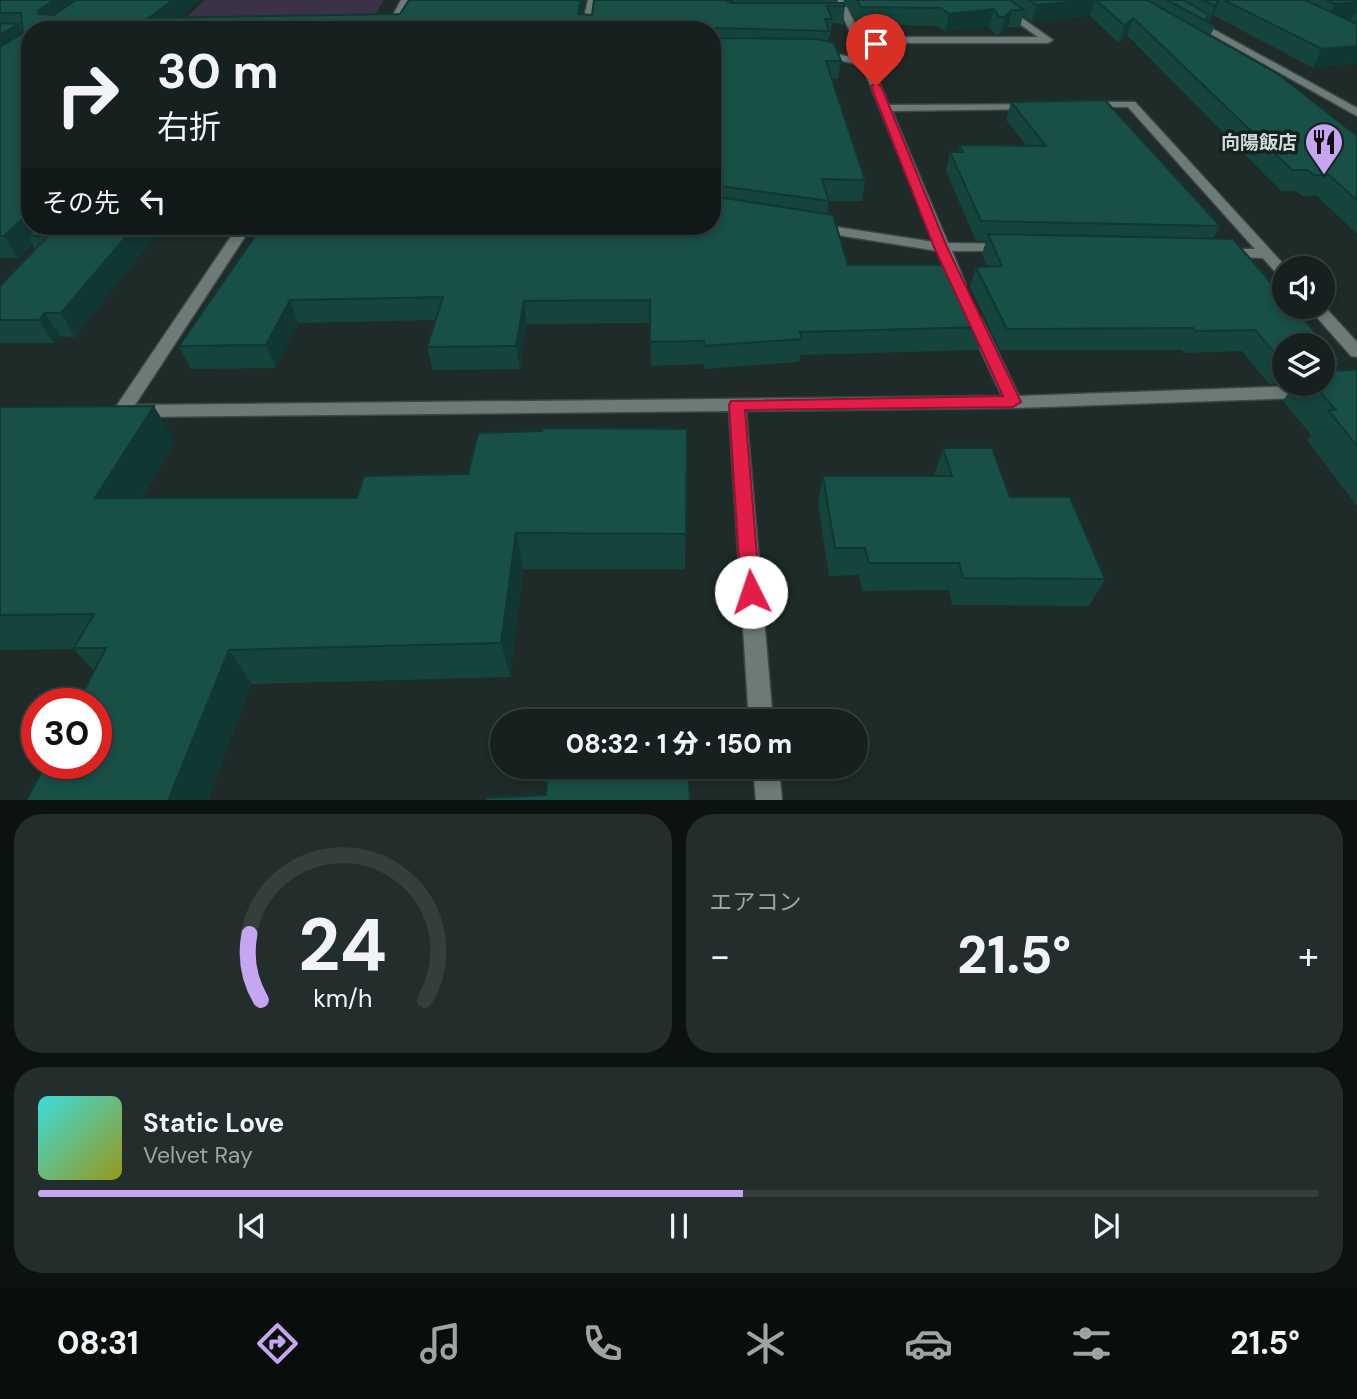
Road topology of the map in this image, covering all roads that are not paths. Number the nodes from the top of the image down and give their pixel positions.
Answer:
1 (405, 0) edge
2 (592, 0) edge
3 (839, 0) edge
4 (990, 0) edge
5 (1154, 0) edge
6 (833, 15) edge
7 (846, 15) junction
8 (394, 21) edge
9 (588, 21) edge
10 (802, 52) edge
11 (1049, 105) edge
12 (1076, 105) edge
13 (885, 108) junction
14 (1357, 113) edge
15 (806, 226) edge
16 (239, 235) edge
17 (941, 247) junction
18 (1022, 248) edge
19 (1213, 253) edge
20 (1267, 254) junction
21 (1272, 260) edge
22 (1327, 319) edge
23 (1357, 352) edge
24 (1357, 390) edge
25 (1013, 402) junction
26 (737, 405) junction
27 (760, 709) edge
28 (767, 779) edge
29 (769, 800) edge

1 - 8 street
2 - 9 street
3 - 7 street
4 - 7 street
5 - 14 street
6 - 7 street
10 - 13 street
11 - 13 street
12 - 20 street
13 - 17 street
15 - 17 street
16 - 26 street
17 - 18 street
17 - 25 street
19 - 20 street
20 - 21 street
22 - 23 street
24 - 25 street
25 - 26 street
26 - 27 street
28 - 29 street

